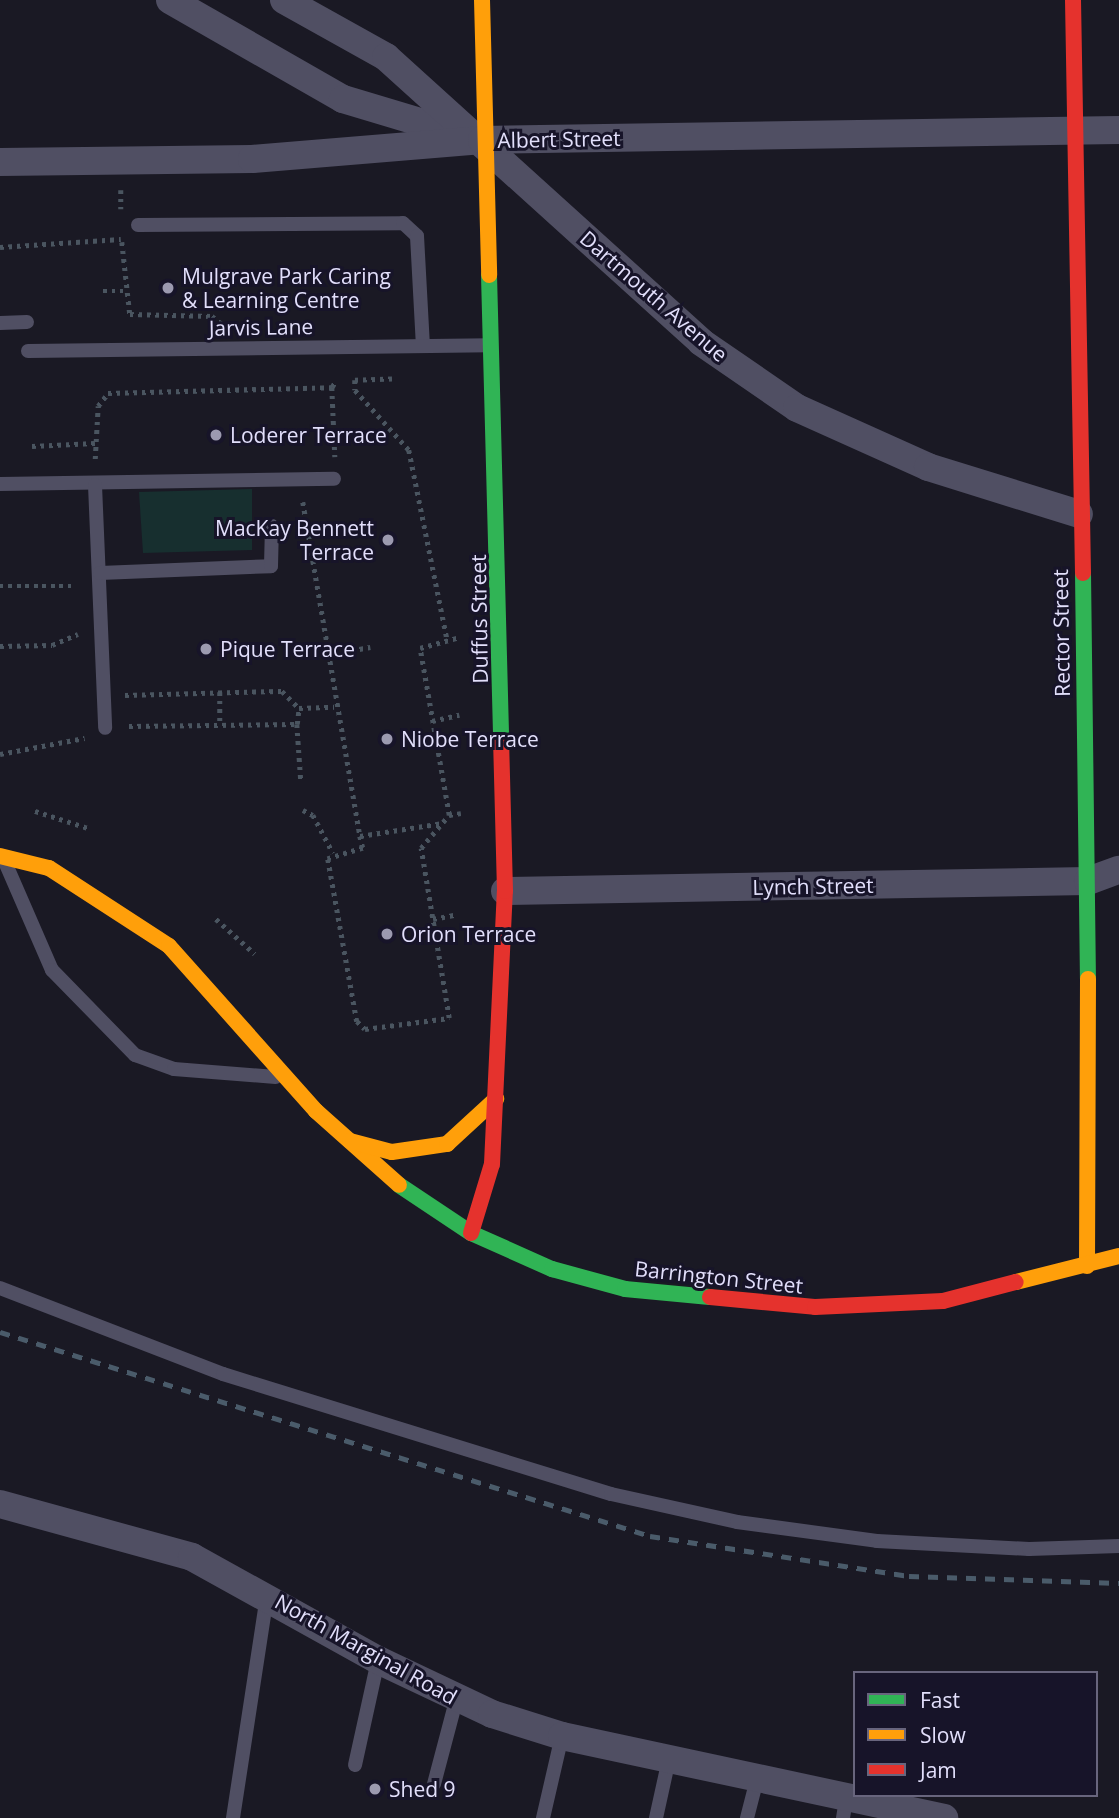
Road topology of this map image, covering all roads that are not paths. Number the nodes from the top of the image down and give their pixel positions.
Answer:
1 (170, 0) edge
2 (284, 0) edge
3 (482, 0) edge
4 (1073, 0) edge
5 (1073, 130) junction
6 (1119, 130) edge
7 (482, 140) junction
8 (0, 162) edge
9 (138, 225) road end
10 (27, 322) dead end
11 (0, 323) edge
12 (494, 345) junction
13 (423, 346) junction
14 (28, 351) dead end
15 (334, 479) dead end
16 (0, 484) edge
17 (95, 485) junction
18 (1079, 514) junction
19 (272, 526) dead end
20 (100, 580) junction
21 (105, 728) road end
22 (1, 857) edge
23 (1119, 870) edge
24 (1088, 881) junction
25 (505, 891) junction
26 (286, 1078) junction
27 (496, 1099) junction
28 (345, 1140) junction
29 (471, 1233) junction
30 (1119, 1256) edge
31 (1087, 1266) junction
32 (0, 1289) edge
33 (0, 1504) edge
34 (1119, 1546) edge
35 (267, 1593) junction
36 (377, 1660) junction
37 (456, 1701) junction
38 (562, 1737) junction
39 (669, 1759) junction
40 (355, 1765) dead end
41 (757, 1779) junction
42 (434, 1784) dead end
43 (844, 1808) edge
44 (233, 1818) edge
45 (543, 1818) edge
46 (656, 1818) edge
47 (747, 1818) edge
48 (941, 1818) edge

1 - 7 street, Dartmouth Avenue
2 - 7 street, Dartmouth Avenue
3 - 7 street, Duffus Street
4 - 5 street, Rector Street
5 - 6 street, Albert Street
5 - 7 street, Albert Street
5 - 18 street, Rector Street
7 - 8 street, Albert Street
7 - 12 street, Duffus Street
7 - 18 street, Dartmouth Avenue
9 - 13 lane
10 - 11 lane
12 - 13 lane, Jarvis Lane
12 - 25 street, Duffus Street
13 - 14 lane, Jarvis Lane
15 - 17 lane
16 - 17 lane
17 - 20 lane
18 - 24 street, Rector Street
19 - 20 lane
20 - 21 lane
22 - 26 street, Barrington Street
22 - 26 lane
23 - 24 street, Lynch Street
24 - 25 street, Lynch Street
24 - 31 street, Rector Street
25 - 27 street, Duffus Street
26 - 28 street, Barrington Street
27 - 28 street
27 - 29 street, Duffus Street
28 - 29 street, Barrington Street
29 - 31 street, Barrington Street
30 - 31 street, Barrington Street
32 - 34 lane
33 - 35 street, North Marginal Road
35 - 36 street, North Marginal Road
35 - 44 lane
36 - 37 street, North Marginal Road
36 - 40 lane
37 - 38 street, North Marginal Road
37 - 42 lane
38 - 39 street, North Marginal Road
38 - 45 lane
39 - 41 street, North Marginal Road
39 - 46 lane
41 - 43 street, North Marginal Road
41 - 47 lane
43 - 48 street, North Marginal Road

